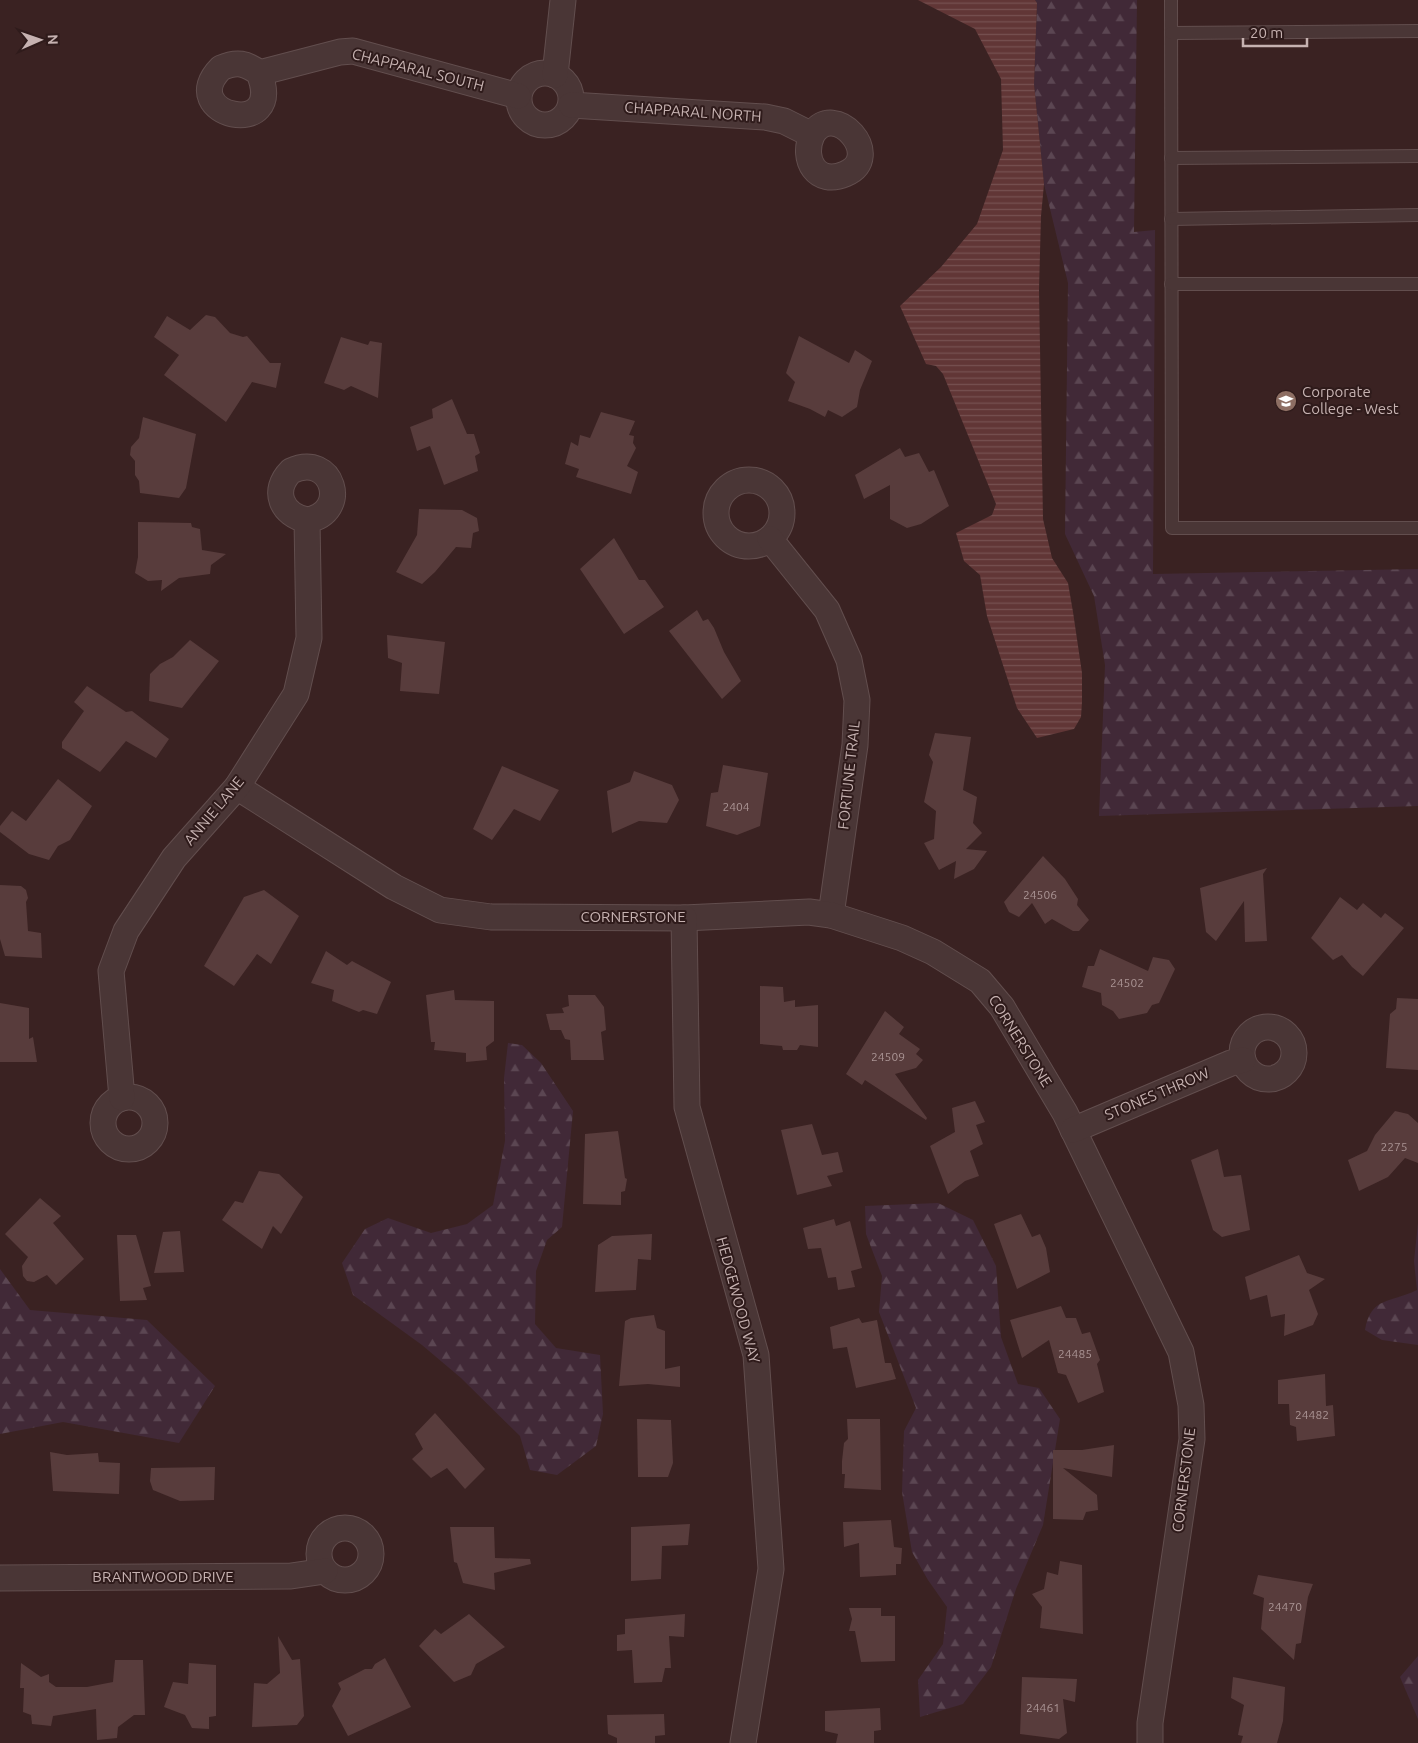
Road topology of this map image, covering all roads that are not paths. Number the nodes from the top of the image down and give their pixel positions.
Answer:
1 (563, 0) edge
2 (1171, 0) edge
3 (1418, 31) edge
4 (1171, 33) junction
5 (258, 74) dead end
6 (555, 75) junction
7 (518, 96) junction
8 (571, 105) junction
9 (812, 135) dead end
10 (1418, 156) edge
11 (1171, 158) junction
12 (1418, 215) edge
13 (1171, 220) junction
14 (1172, 284) junction
15 (1418, 284) edge
16 (307, 520) dead end
17 (1418, 528) edge
18 (770, 539) dead end
19 (237, 787) junction
20 (831, 915) junction
21 (684, 918) junction
22 (1243, 1060) dead end
23 (122, 1098) dead end
24 (1073, 1130) junction
25 (325, 1571) dead end
26 (0, 1578) edge
27 (742, 1743) edge
28 (1150, 1743) edge

1 - 6 street
2 - 4 lane
3 - 4 lane
4 - 11 lane
5 - 7 street, CHAPPARAL SOUTH
6 - 7 street
6 - 8 street
7 - 8 street
8 - 9 street, CHAPPARAL NORTH
10 - 11 lane
11 - 13 lane
12 - 13 lane
13 - 14 lane
14 - 15 lane
14 - 17 lane
16 - 19 street, ANNIE LANE
18 - 20 street, FORTUNE TRAIL
19 - 21 street, CORNERSTONE
19 - 23 street, ANNIE LANE
20 - 21 street, CORNERSTONE
20 - 24 street, CORNERSTONE
21 - 27 street, HEDGEWOOD WAY
22 - 24 street, STONES THROW
24 - 28 street, CORNERSTONE
25 - 26 street, BRANTWOOD DRIVE

